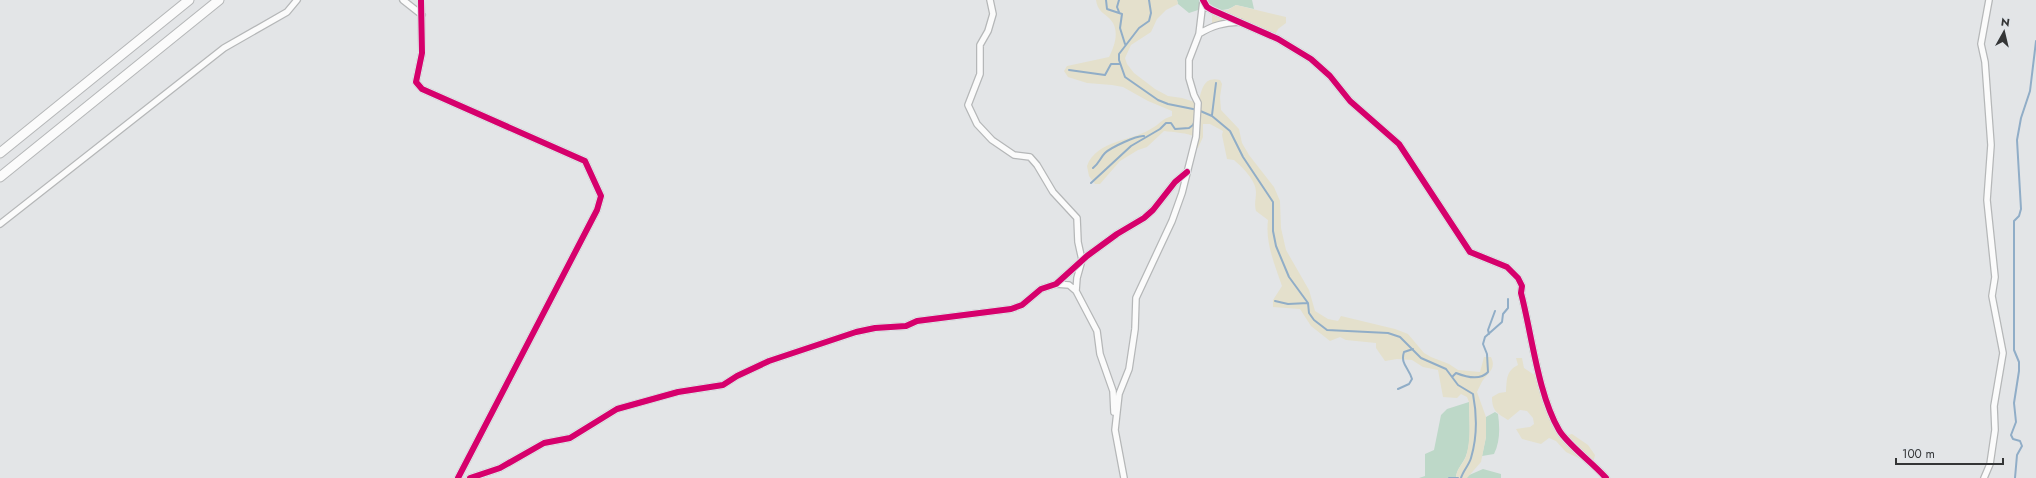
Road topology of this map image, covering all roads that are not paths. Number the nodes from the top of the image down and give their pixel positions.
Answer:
1 (189, 0) edge
2 (219, 0) edge
3 (297, 0) edge
4 (404, 0) edge
5 (421, 0) edge
6 (990, 0) edge
7 (1203, 0) edge
8 (1989, 0) edge
9 (422, 15) junction
10 (1241, 22) junction
11 (1199, 34) junction
12 (0, 153) edge
13 (1187, 172) junction
14 (0, 177) edge
15 (0, 224) edge
16 (1082, 260) junction
17 (1056, 284) junction
18 (1076, 291) junction
19 (1115, 430) junction
20 (458, 478) edge
21 (470, 478) edge
22 (1124, 478) edge
23 (1606, 478) edge
24 (1984, 478) edge

1 - 12 highway
2 - 14 highway
3 - 15 street
4 - 9 street
5 - 9 street
6 - 16 street
7 - 10 street
7 - 11 street
8 - 24 street
9 - 20 street
10 - 11 street
10 - 23 street
11 - 13 street
13 - 16 street
13 - 19 street
16 - 17 street
16 - 18 street
17 - 18 street
17 - 21 street
18 - 19 street
19 - 22 street

